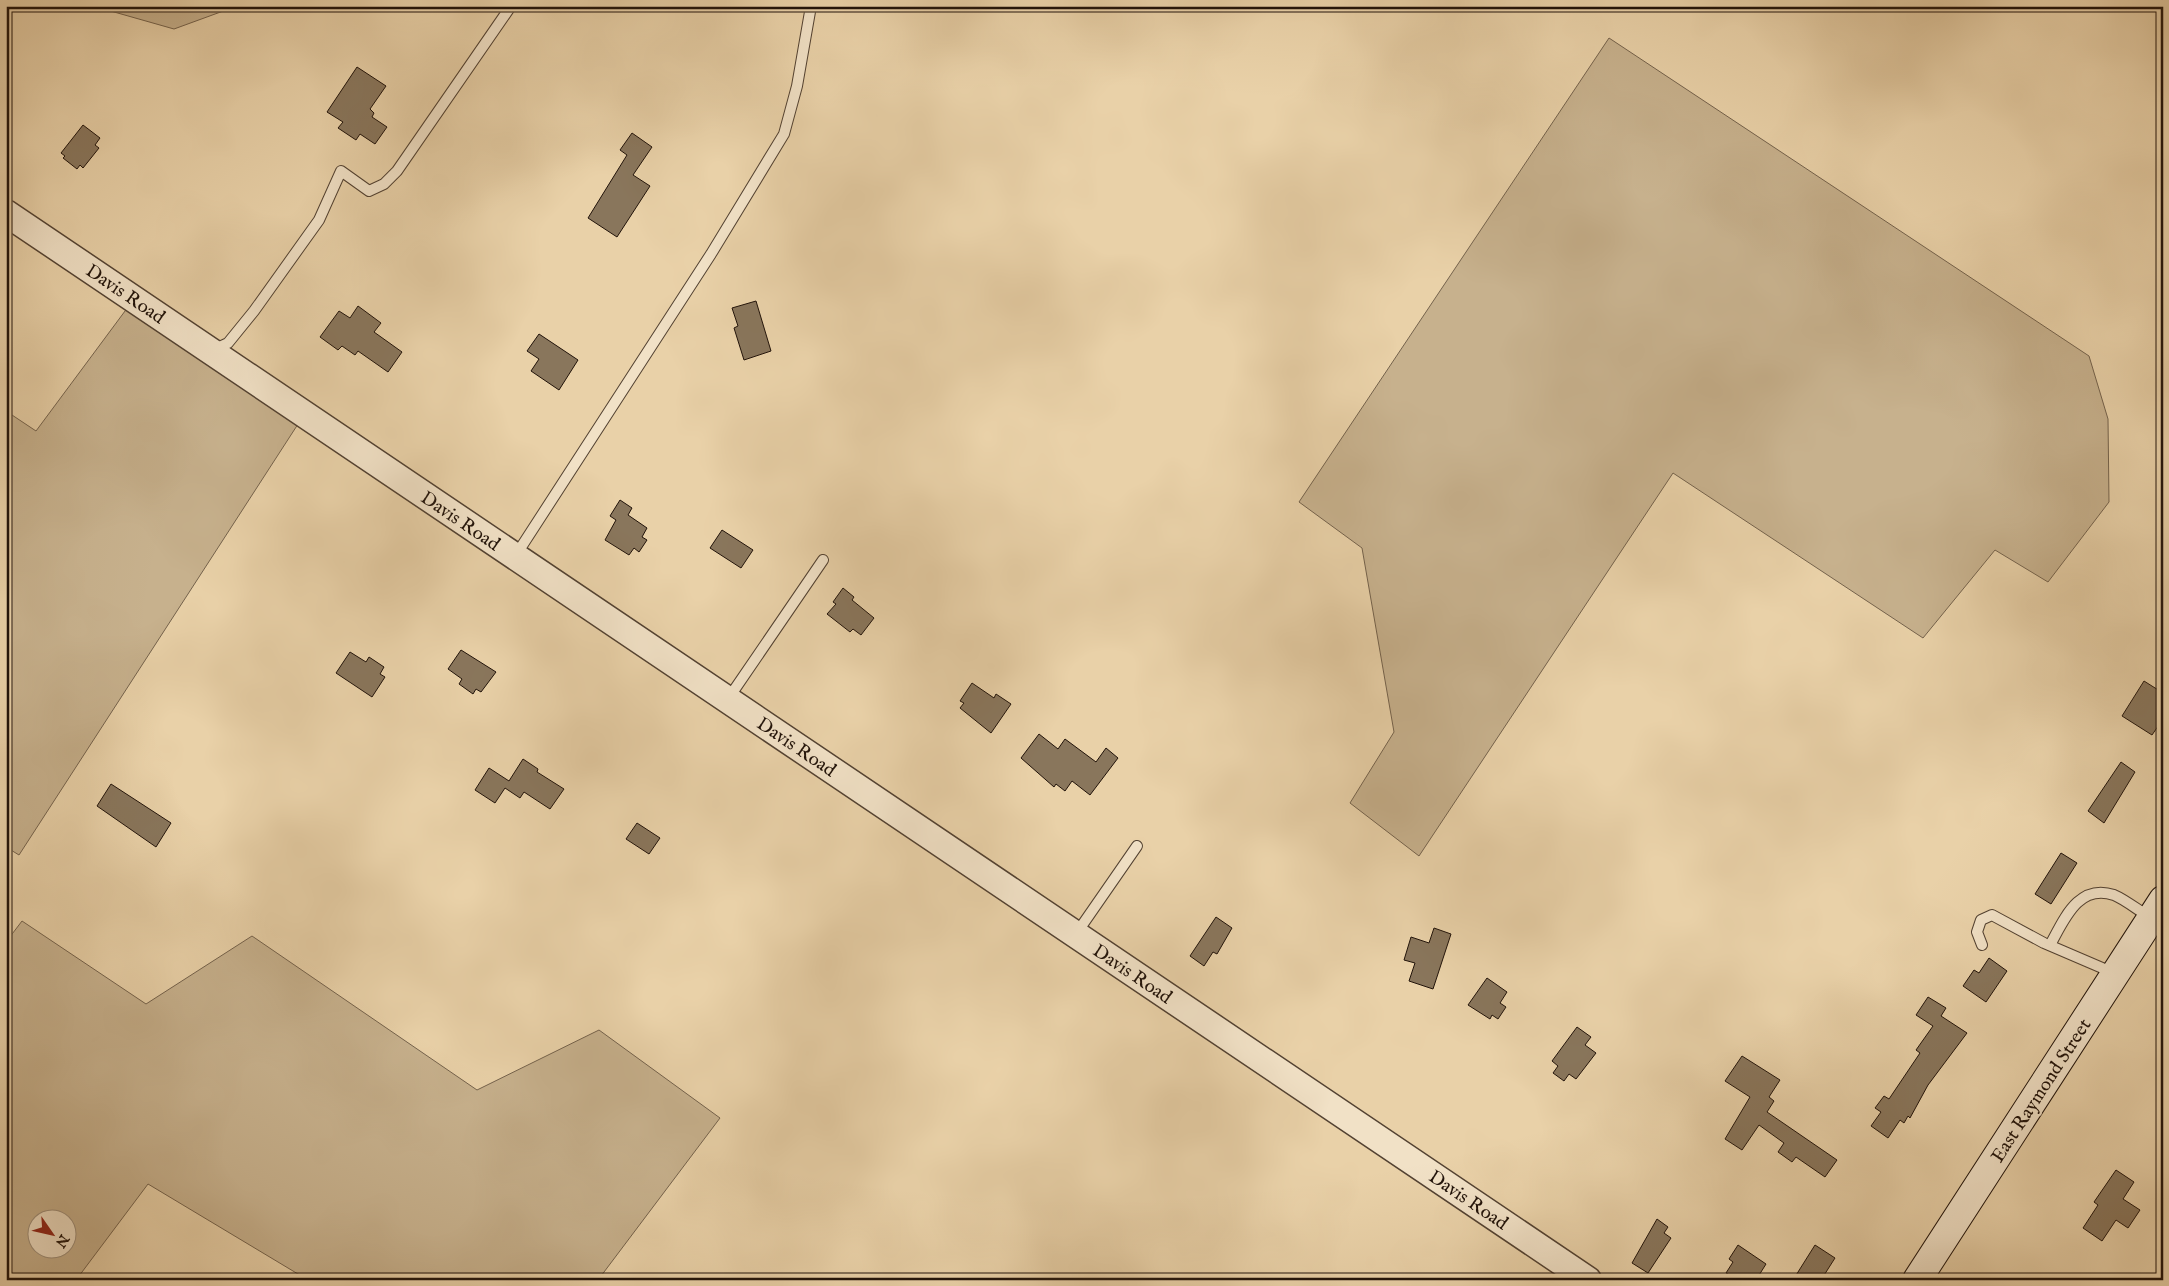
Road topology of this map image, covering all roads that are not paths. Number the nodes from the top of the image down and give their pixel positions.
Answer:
1 (511, 6) edge
2 (812, 6) edge
3 (6, 213) edge
4 (212, 351) junction
5 (515, 556) junction
6 (824, 560) dead end
7 (728, 699) junction
8 (1138, 846) dead end
9 (2157, 909) edge
10 (1076, 934) junction
11 (1982, 945) dead end
12 (2050, 946) junction
13 (2115, 973) junction
14 (1588, 1280) edge
15 (1917, 1280) edge

1 - 4 lane
2 - 5 lane
3 - 4 street, Davis Road
4 - 5 street, Davis Road
5 - 7 street, Davis Road
6 - 7 lane
7 - 10 street, Davis Road
8 - 10 lane
9 - 12 lane
9 - 13 main road, East Raymond Street
10 - 14 street, Davis Road
11 - 12 lane
12 - 13 lane
13 - 15 main road, East Raymond Street

